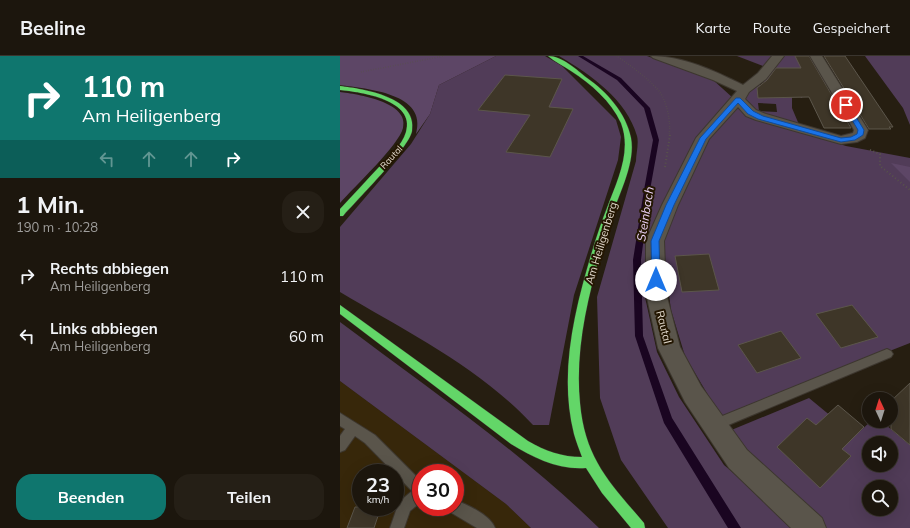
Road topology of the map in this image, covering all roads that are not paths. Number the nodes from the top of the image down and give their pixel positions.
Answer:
1 (551, 56) edge
2 (657, 56) edge
3 (778, 56) edge
4 (816, 56) edge
5 (340, 88) edge
6 (741, 95) junction
7 (340, 214) edge
8 (340, 309) edge
9 (887, 354) dead end
10 (340, 419) edge
11 (714, 425) junction
12 (354, 428) junction
13 (340, 446) edge
14 (590, 462) junction
15 (412, 483) edge
16 (412, 500) edge
17 (464, 512) edge
18 (397, 528) edge
19 (488, 528) edge
20 (639, 528) edge
21 (812, 528) edge

1 - 14 street, Am Heiligenberg
2 - 6 street
3 - 6 street
4 - 6 street
5 - 7 street, Rautal
6 - 11 street, Rautal
8 - 14 street
9 - 11 lane
10 - 12 lane
11 - 21 street, Rautal
12 - 13 lane
12 - 15 lane
14 - 20 street
16 - 18 lane
17 - 19 lane

